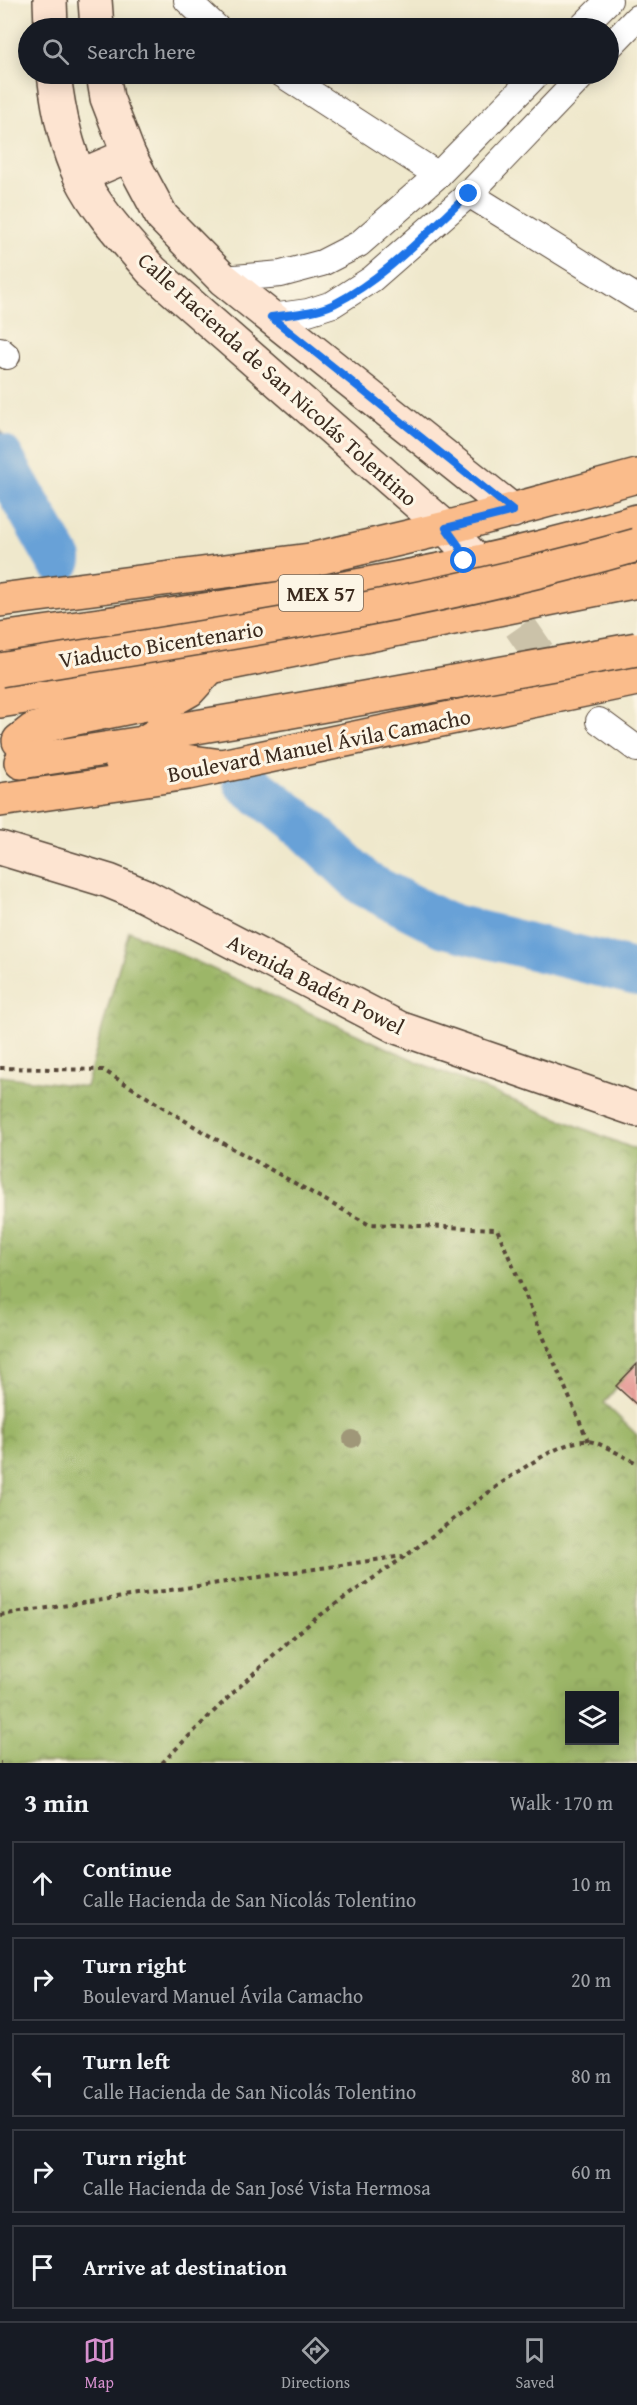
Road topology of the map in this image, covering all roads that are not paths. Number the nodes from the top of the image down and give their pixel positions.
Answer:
1 (51, 0) edge
2 (95, 0) edge
3 (187, 0) edge
4 (609, 0) edge
5 (51, 18) edge
6 (96, 18) edge
7 (207, 18) edge
8 (591, 18) edge
9 (637, 18) edge
10 (619, 37) edge
11 (55, 84) edge
12 (105, 84) edge
13 (297, 84) edge
14 (527, 84) edge
15 (574, 84) edge
16 (129, 155) junction
17 (438, 175) junction
18 (80, 176) junction
19 (469, 194) junction
20 (223, 279) junction
21 (637, 298) edge
22 (271, 317) junction
23 (637, 476) edge
24 (513, 511) junction
25 (637, 521) edge
26 (637, 545) edge
27 (460, 548) junction
28 (637, 581) edge
29 (309, 595) junction
30 (0, 600) edge
31 (0, 617) edge
32 (0, 639) edge
33 (637, 649) edge
34 (210, 667) junction
35 (0, 670) edge
36 (637, 679) edge
37 (0, 701) edge
38 (95, 716) junction
39 (599, 721) dead end
40 (132, 742) junction
41 (637, 749) edge
42 (10, 752) edge
43 (222, 766) junction
44 (0, 800) edge
45 (0, 848) edge
46 (637, 1110) edge

1 - 5 main road
2 - 6 main road
3 - 7 street
4 - 8 street
9 - 10 street
11 - 18 main road, Calle Hacienda de San Nicolás Tolentino
12 - 16 main road, Calle Hacienda de San Nicolás Tolentino
13 - 17 street
14 - 17 street
15 - 19 street
16 - 18 main road
16 - 20 main road, Calle Hacienda de San Nicolás Tolentino
17 - 20 street
18 - 27 main road, Calle Hacienda de San Nicolás Tolentino
19 - 21 street
19 - 22 street
20 - 22 main road, Calle Hacienda de San Nicolás Tolentino
22 - 24 main road, Calle Hacienda de San Nicolás Tolentino
23 - 24 main road
24 - 27 main road
25 - 29 main road, MEX 57
26 - 35 main road, Viaducto Bicentenario, bridge
27 - 30 main road
28 - 34 main road, MEX 57
29 - 31 main road
29 - 32 main road, MEX 57
33 - 40 main road, bridge
34 - 37 main road, MEX 57
34 - 38 main road
36 - 43 main road, Boulevard Manuel Ávila Camacho
38 - 40 main road
38 - 42 main road
39 - 41 street
40 - 42 main road
40 - 43 main road
43 - 44 main road, Boulevard Manuel Ávila Camacho
45 - 46 main road, Avenida Badén Powel

